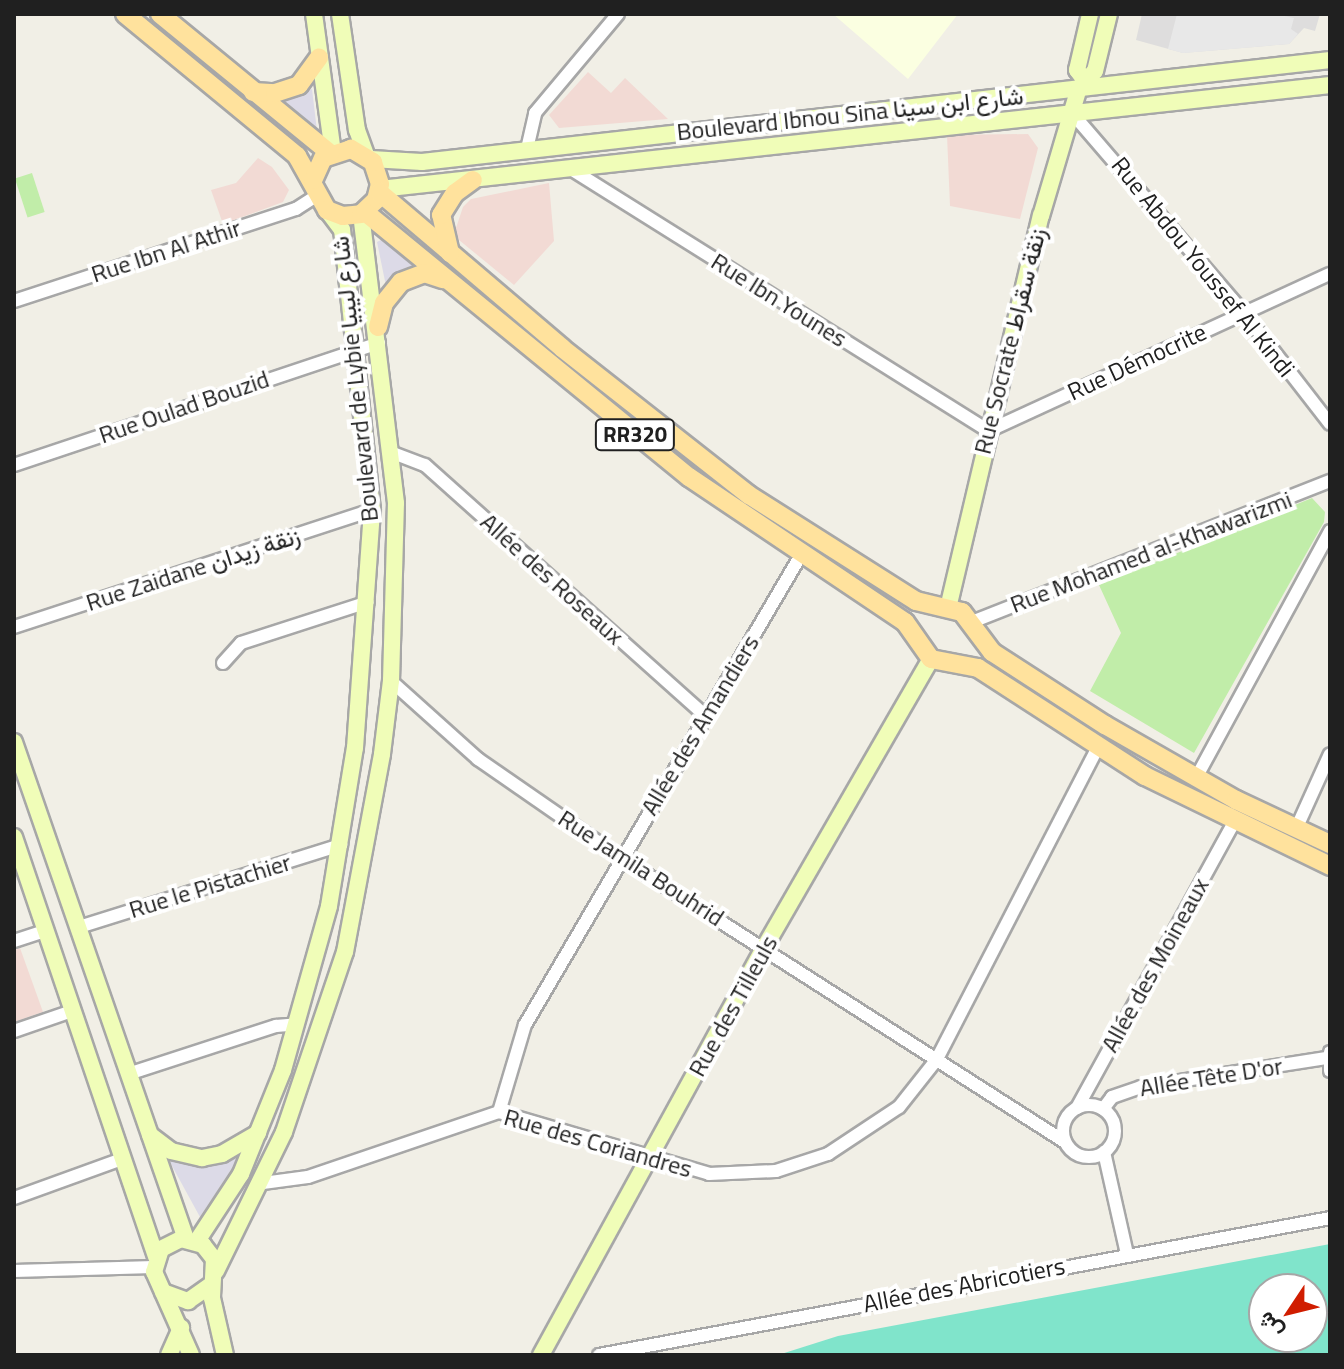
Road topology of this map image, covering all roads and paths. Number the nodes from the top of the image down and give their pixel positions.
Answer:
1 (125, 14) edge
2 (160, 14) edge
3 (314, 14) edge
4 (340, 14) edge
5 (618, 14) edge
6 (1090, 14) edge
7 (1109, 14) edge
8 (319, 57) junction
9 (1330, 60) edge
10 (1081, 83) junction
11 (1330, 85) edge
12 (253, 92) junction
13 (1072, 113) junction
14 (527, 149) junction
15 (331, 152) junction
16 (368, 157) junction
17 (571, 169) junction
18 (473, 180) junction
19 (380, 190) junction
20 (319, 196) junction
21 (363, 213) junction
22 (452, 255) junction
23 (1330, 274) edge
24 (447, 280) junction
25 (14, 301) edge
26 (1244, 313) junction
27 (378, 335) junction
28 (355, 350) junction
29 (1330, 424) edge
30 (988, 431) junction
31 (393, 453) junction
32 (14, 465) edge
33 (1330, 481) edge
34 (372, 510) junction
35 (1330, 531) edge
36 (801, 555) junction
37 (368, 602) junction
38 (943, 609) junction
39 (974, 626) junction
40 (14, 627) edge
41 (920, 638) junction
42 (931, 659) junction
43 (223, 663) dead end
44 (954, 664) junction
45 (391, 681) junction
46 (705, 715) junction
47 (14, 742) edge
48 (1098, 747) junction
49 (1330, 754) edge
50 (1196, 778) junction
51 (1234, 823) junction
52 (1296, 829) junction
53 (14, 837) edge
54 (1330, 844) edge
55 (341, 845) junction
56 (621, 858) junction
57 (1330, 866) edge
58 (79, 927) junction
59 (45, 931) junction
60 (14, 941) edge
61 (764, 948) junction
62 (72, 1011) junction
63 (297, 1024) junction
64 (14, 1031) edge
65 (937, 1059) junction
66 (1329, 1060) edge
67 (128, 1074) junction
68 (1077, 1108) junction
69 (1103, 1109) junction
70 (499, 1112) junction
71 (148, 1132) junction
72 (259, 1132) junction
73 (1065, 1142) junction
74 (1104, 1152) junction
75 (122, 1159) junction
76 (649, 1159) junction
77 (263, 1183) junction
78 (14, 1198) edge
79 (1330, 1218) edge
80 (192, 1240) junction
81 (1127, 1254) junction
82 (155, 1262) junction
83 (14, 1271) edge
84 (214, 1278) junction
85 (162, 1291) junction
86 (181, 1328) junction
87 (169, 1355) edge
88 (191, 1355) edge
89 (225, 1355) edge
90 (541, 1355) edge
91 (599, 1355) edge

1 - 20 main road
2 - 12 main road
3 - 8 main road
4 - 16 main road
5 - 14 street
6 - 10 main road, Rue Socrate زنقة سقراط
7 - 10 main road, Rue Socrate زنقة سقراط
8 - 12 main road
8 - 15 main road
9 - 10 main road, Boulevard Ibnou Sina شارع ابن سينا
10 - 13 main road, Rue Socrate زنقة سقراط
10 - 14 main road, Boulevard Ibnou Sina شارع ابن سينا
11 - 13 main road, Boulevard Ibnou Sina شارع ابن سينا
12 - 15 main road
13 - 17 main road, Boulevard Ibnou Sina شارع ابن سينا
13 - 26 street, Rue Abdou Youssef Al Kindi
13 - 30 main road, Rue Socrate زنقة سقراط
14 - 16 main road, Boulevard Ibnou Sina شارع ابن سينا
15 - 16 main road
15 - 20 main road
16 - 19 main road
17 - 18 main road, Boulevard Ibnou Sina شارع ابن سينا
17 - 30 street, Rue Ibn Younes
18 - 19 main road, Boulevard Ibnou Sina شارع ابن سينا
18 - 22 main road
19 - 21 main road
19 - 22 main road, RR320
20 - 21 main road
20 - 25 street, Rue Ibn Al Athir
20 - 28 main road, Boulevard de Lybie شارع ليبيا
21 - 24 main road, RR320
21 - 27 main road, Boulevard de Lybie شارع ليبيا
22 - 38 main road, RR320
23 - 26 street, Rue Démocrite
24 - 27 main road
24 - 36 main road, RR320
26 - 29 street, Rue Abdou Youssef Al Kindi
26 - 30 street, Rue Démocrite
27 - 28 street, Rue Oulad Bouzid
27 - 31 main road, Boulevard de Lybie شارع ليبيا
28 - 32 street, Rue Oulad Bouzid
28 - 34 main road, Boulevard de Lybie شارع ليبيا
30 - 38 main road, Rue Socrate زنقة سقراط
31 - 45 main road, Boulevard de Lybie شارع ليبيا
31 - 46 street, Allée des Roseaux
33 - 39 street, Rue Mohamed al-Khawarizmi
34 - 37 main road, Boulevard de Lybie شارع ليبيا
34 - 40 street, Rue Zaidane زنقة زيدان
35 - 50 street
36 - 41 main road, RR320
36 - 46 street, Allée des Amandiers
37 - 43 street
37 - 55 main road, Boulevard de Lybie شارع ليبيا
38 - 39 main road, RR320
38 - 41 main road
39 - 44 main road
39 - 50 main road, RR320
41 - 42 main road, RR320
42 - 44 main road
42 - 61 main road, Rue des Tilleuls
44 - 48 main road
45 - 56 street, Rue Jamila Bouhrid
45 - 77 main road, Boulevard de Lybie شارع ليبيا
46 - 56 street, Allée des Amandiers
47 - 58 main road
48 - 51 main road
48 - 65 street, Rue des Coriandres
49 - 52 street
50 - 52 main road, RR320
51 - 57 main road
51 - 68 street, Allée des Moineaux
52 - 54 main road, RR320
53 - 59 main road
55 - 58 street, Rue le Pistachier
55 - 63 main road, Boulevard de Lybie شارع ليبيا
56 - 61 street, Rue Jamila Bouhrid
56 - 70 street, Allée des Amandiers
58 - 67 main road
59 - 60 street
59 - 62 main road
61 - 65 street, Rue Jamila Bouhrid
61 - 76 main road, Rue des Tilleuls
62 - 64 street
62 - 75 main road
63 - 67 street
63 - 72 main road, Boulevard de Lybie شارع ليبيا
65 - 73 street, Rue Jamila Bouhrid
65 - 76 street, Rue des Coriandres
66 - 69 street, Allée Tête D'or
67 - 71 main road
68 - 69 street
68 - 73 street
69 - 74 street
70 - 76 street, Rue des Coriandres
70 - 77 street, Rue des Coriandres
71 - 72 main road
71 - 80 main road
72 - 80 main road, Boulevard de Lybie شارع ليبيا
73 - 74 street
74 - 81 street
75 - 78 street
75 - 82 main road
76 - 90 main road, Rue des Tilleuls
77 - 84 main road, Boulevard de Lybie شارع ليبيا
79 - 81 street, Allée des Abricotiers
80 - 82 main road
80 - 84 main road
81 - 91 street, Allée des Abricotiers
82 - 83 street
82 - 85 main road
84 - 85 main road
84 - 89 main road
85 - 86 main road
86 - 87 main road
86 - 88 main road

